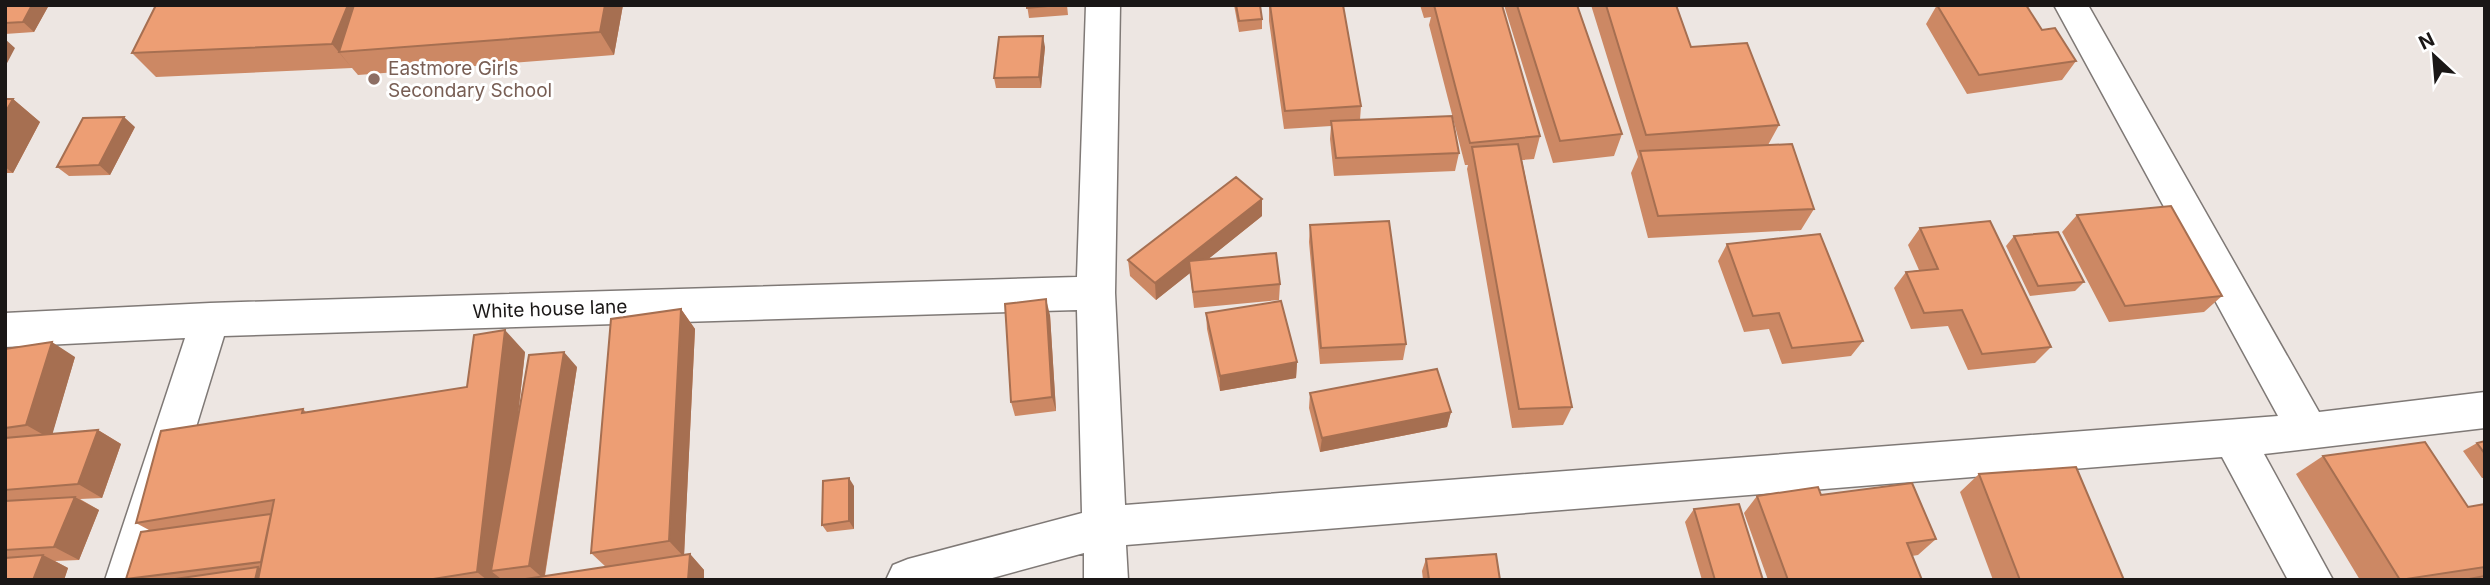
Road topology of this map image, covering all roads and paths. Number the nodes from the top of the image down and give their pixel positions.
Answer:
1 (1103, 5) edge
2 (2071, 5) edge
3 (1096, 292) junction
4 (210, 320) junction
5 (5, 330) edge
6 (2485, 410) edge
7 (2308, 432) junction
8 (2233, 438) junction
9 (1104, 527) junction
10 (127, 580) edge
11 (908, 580) edge
12 (1106, 580) edge
13 (2311, 580) edge

1 - 3 street
2 - 7 street
3 - 4 street, White house lane
3 - 9 street
4 - 5 street, White house lane
4 - 10 street
6 - 7 street
7 - 8 street
8 - 9 street
8 - 13 street
9 - 11 street
9 - 12 street

